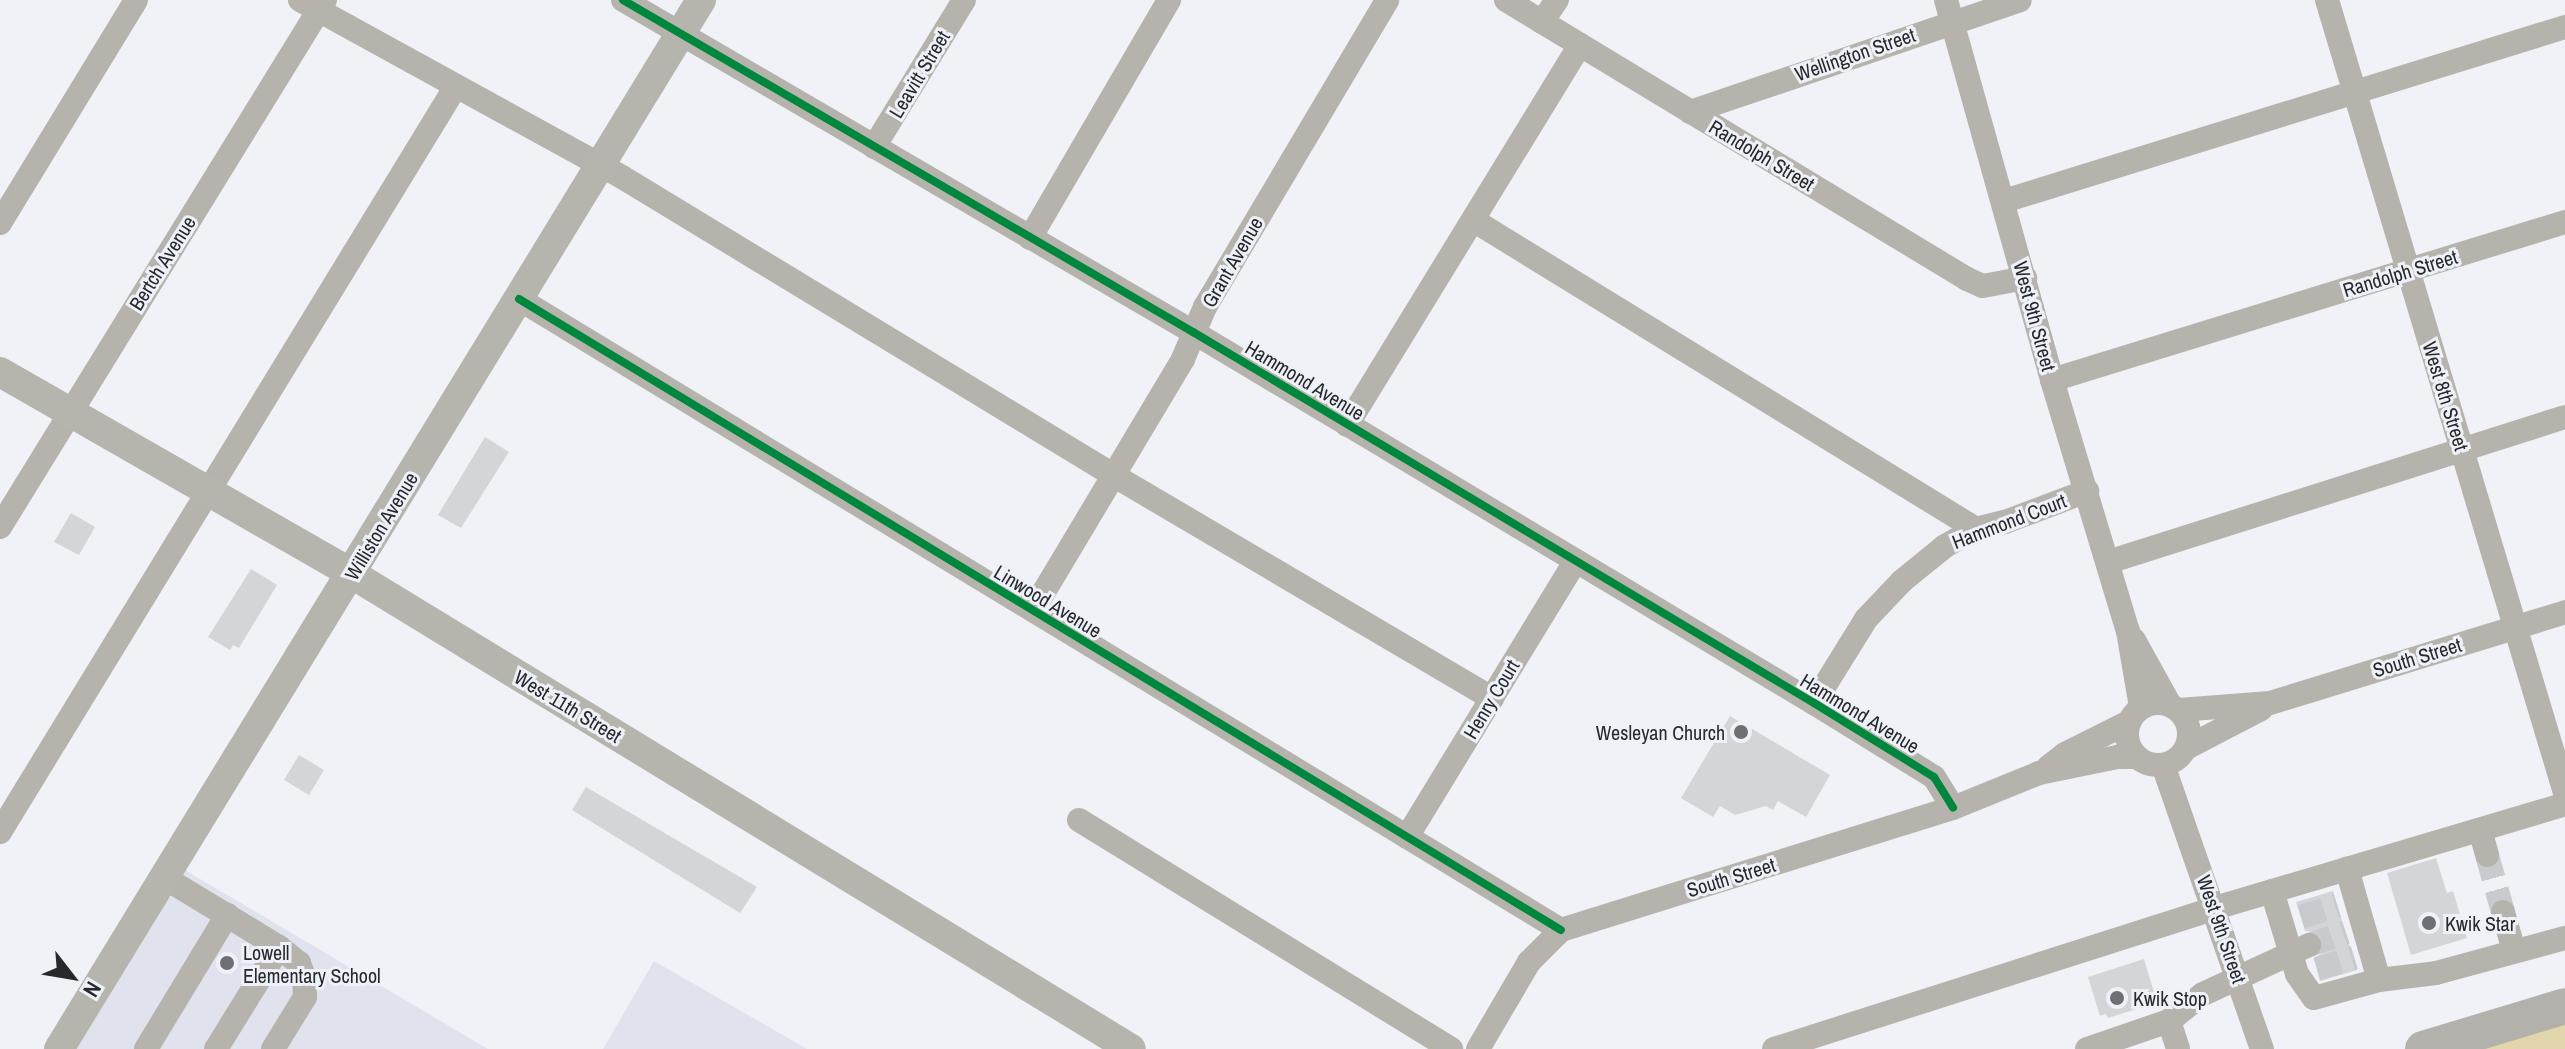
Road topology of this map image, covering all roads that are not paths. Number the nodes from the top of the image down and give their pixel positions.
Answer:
1 (136, 0) edge
2 (623, 0) edge
3 (701, 0) edge
4 (964, 0) edge
5 (1169, 0) edge
6 (1387, 0) edge
7 (1506, 0) edge
8 (1557, 0) edge
9 (2020, 0) edge
10 (2327, 0) edge
11 (315, 4) edge
12 (1950, 10) edge
13 (1542, 22) junction
14 (2565, 27) edge
15 (680, 33) junction
16 (1580, 45) junction
17 (456, 86) junction
18 (2355, 93) junction
19 (1690, 112) junction
20 (874, 147) junction
21 (600, 165) junction
22 (2004, 201) junction
23 (1473, 220) junction
24 (2565, 222) edge
25 (0, 223) edge
26 (1030, 238) junction
27 (2408, 270) junction
28 (2025, 278) junction
29 (519, 299) junction
30 (1193, 332) junction
31 (0, 372) edge
32 (2052, 380) junction
33 (69, 412) junction
34 (2565, 417) edge
35 (1347, 425) junction
36 (2462, 449) junction
37 (1113, 475) junction
38 (2087, 491) junction
39 (210, 493) junction
40 (0, 527) edge
41 (1976, 529) junction
42 (1575, 562) junction
43 (2108, 562) junction
44 (352, 574) junction
45 (1033, 610) junction
46 (2565, 612) edge
47 (2515, 627) junction
48 (2128, 631) junction
49 (1492, 698) junction
50 (1814, 703) junction
51 (2270, 703) junction
52 (2175, 708) junction
53 (2135, 715) junction
54 (2186, 748) junction
55 (2137, 757) junction
56 (2163, 765) junction
57 (2039, 773) junction
58 (2565, 793) edge
59 (2565, 804) edge
60 (1953, 808) junction
61 (1079, 820) dead end
62 (2480, 830) junction
63 (0, 832) edge
64 (1407, 837) junction
65 (2487, 855) tunnel mouth
66 (2347, 869) junction
67 (165, 878) junction
68 (2272, 891) junction
69 (2215, 908) junction
70 (2503, 912) tunnel mouth
71 (227, 915) junction
72 (1561, 930) junction
73 (2565, 938) edge
74 (279, 947) junction
75 (2514, 951) junction
76 (2303, 960) junction
77 (2238, 976) junction
78 (2379, 980) junction
79 (2565, 1006) edge
80 (2169, 1021) junction
81 (59, 1049) edge
82 (146, 1049) edge
83 (216, 1049) edge
84 (273, 1049) edge
85 (1131, 1049) edge
86 (1451, 1049) edge
87 (1478, 1049) edge
88 (1774, 1049) edge
89 (2087, 1049) edge
90 (2178, 1049) edge
91 (2262, 1049) edge
92 (2423, 1049) edge

1 - 25 street
2 - 15 street, Hammond Avenue
3 - 15 main road, Williston Avenue
4 - 20 street, Leavitt Street
5 - 26 street
6 - 30 street, Grant Avenue
7 - 13 street, Randolph Street
8 - 13 street
9 - 12 street, Wellington Street
10 - 18 street, West 8th Street
11 - 17 street
11 - 33 street, Bertch Avenue
12 - 19 street, Wellington Street
12 - 22 street, West 9th Street
13 - 16 street, Randolph Street
14 - 18 street
15 - 20 street, Hammond Avenue
15 - 21 main road, Williston Avenue
16 - 19 street, Randolph Street
16 - 23 street
17 - 21 street
17 - 39 street
18 - 22 street
18 - 27 street, West 8th Street
19 - 28 street, Randolph Street
20 - 26 street, Hammond Avenue
21 - 29 main road, Williston Avenue
21 - 37 street
22 - 28 street, West 9th Street
23 - 35 street
23 - 41 street
24 - 27 street, Randolph Street
26 - 30 street, Hammond Avenue
27 - 32 street, Randolph Street
27 - 36 street, West 8th Street
28 - 32 street, West 9th Street
29 - 44 main road, Williston Avenue
29 - 45 street, Linwood Avenue
30 - 35 street, Hammond Avenue
30 - 37 street, Grant Avenue
31 - 33 main road, West 11th Street
32 - 38 street, West 9th Street
33 - 39 main road, West 11th Street
33 - 40 street, Bertch Avenue
34 - 36 street
35 - 42 street, Hammond Avenue
36 - 43 street
36 - 47 street, West 8th Street
37 - 45 street, Grant Avenue
37 - 49 street
38 - 41 street, Hammond Court
38 - 43 street, West 9th Street
39 - 44 main road, West 11th Street
39 - 63 street
41 - 50 street, Hammond Court
42 - 49 street, Henry Court
42 - 50 street, Hammond Avenue
43 - 48 street, West 9th Street
44 - 67 main road, Williston Avenue
44 - 85 main road, West 11th Street
45 - 64 street, Linwood Avenue
46 - 47 street, South Street
47 - 51 street, South Street
47 - 58 street, West 8th Street
48 - 52 street, West 9th Street
48 - 53 street, West 9th Street
49 - 64 street, Henry Court
50 - 60 street, Hammond Avenue
51 - 52 street, South Street
51 - 54 street, South Street
52 - 53 street
52 - 54 street
53 - 55 street
53 - 57 street, South Street
54 - 56 street
55 - 56 street
55 - 57 street, South Street
56 - 69 street, West 9th Street
57 - 60 street, South Street
59 - 62 street
60 - 72 street, South Street
61 - 86 street
62 - 65 street
62 - 66 street
64 - 72 street, Linwood Avenue
66 - 68 street
66 - 78 street
67 - 71 street
67 - 81 main road, Williston Avenue
68 - 69 street
68 - 76 street
69 - 77 street, West 9th Street
69 - 88 street
70 - 75 street
71 - 74 street
71 - 82 street
72 - 87 street, South Street
73 - 75 street
74 - 83 street
74 - 84 street
75 - 78 street
76 - 77 street
76 - 78 street
77 - 80 street
77 - 91 street, West 9th Street
79 - 92 highway
80 - 89 street
80 - 90 street

